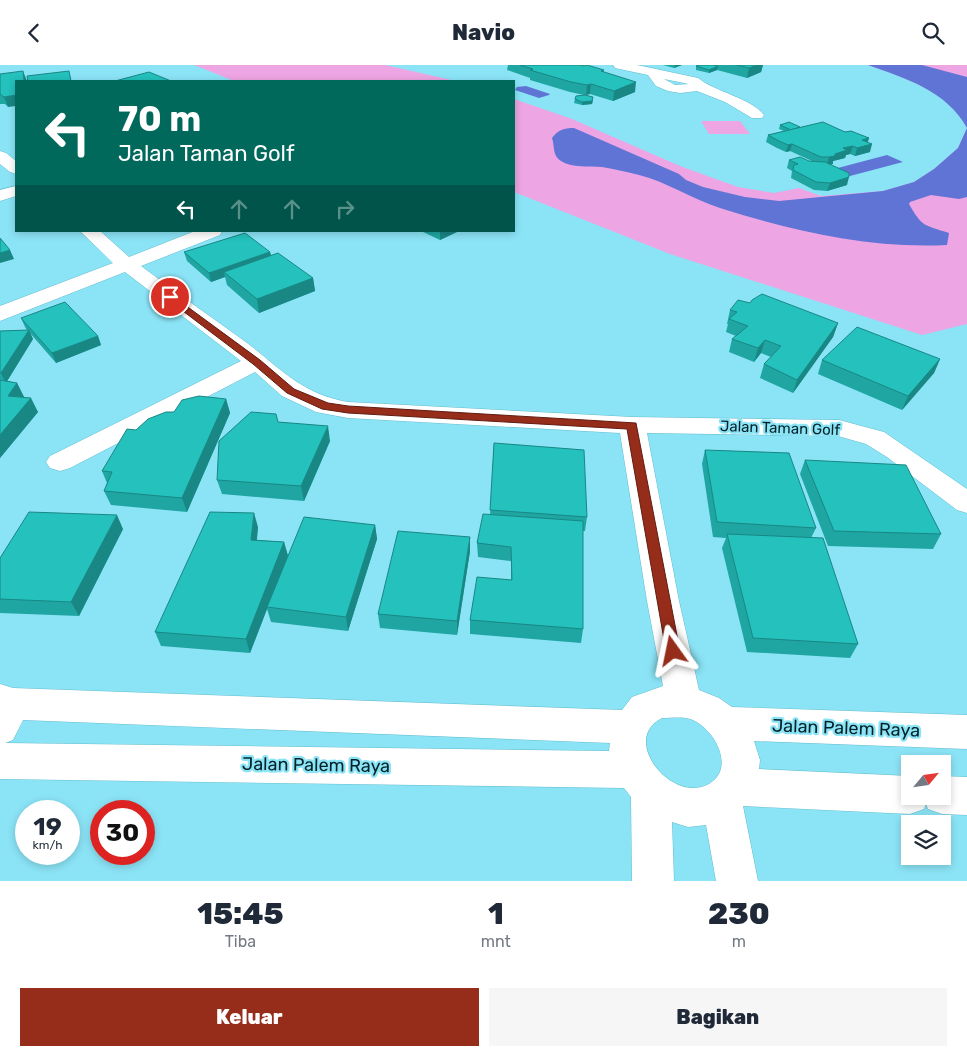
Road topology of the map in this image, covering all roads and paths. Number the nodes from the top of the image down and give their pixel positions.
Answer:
1 (619, 65) edge
2 (757, 115) dead end
3 (0, 156) edge
4 (15, 168) edge
5 (15, 191) edge
6 (0, 196) edge
7 (90, 232) edge
8 (210, 232) edge
9 (126, 264) junction
10 (0, 314) edge
11 (257, 362) junction
12 (632, 425) junction
13 (60, 462) dead end
14 (967, 503) edge
15 (684, 702) junction
16 (4, 711) edge
17 (725, 724) junction
18 (630, 727) junction
19 (967, 732) edge
20 (0, 761) edge
21 (642, 781) junction
22 (728, 794) junction
23 (901, 795) edge
24 (951, 795) edge
25 (967, 796) edge
26 (653, 881) edge
27 (737, 881) edge

1 - 2 street
3 - 4 street
5 - 6 street
7 - 9 street, Jalan Taman Golf
8 - 9 street
9 - 10 street
9 - 11 street, Jalan Taman Golf
11 - 12 street, Jalan Taman Golf
11 - 13 street
12 - 14 street, Jalan Taman Golf
12 - 15 street
15 - 17 street
15 - 18 street
16 - 18 street
17 - 19 street, Jalan Palem Raya
17 - 22 street
18 - 21 street
20 - 21 street, Jalan Palem Raya
21 - 22 street
21 - 26 street
22 - 23 street
22 - 27 street
24 - 25 street

